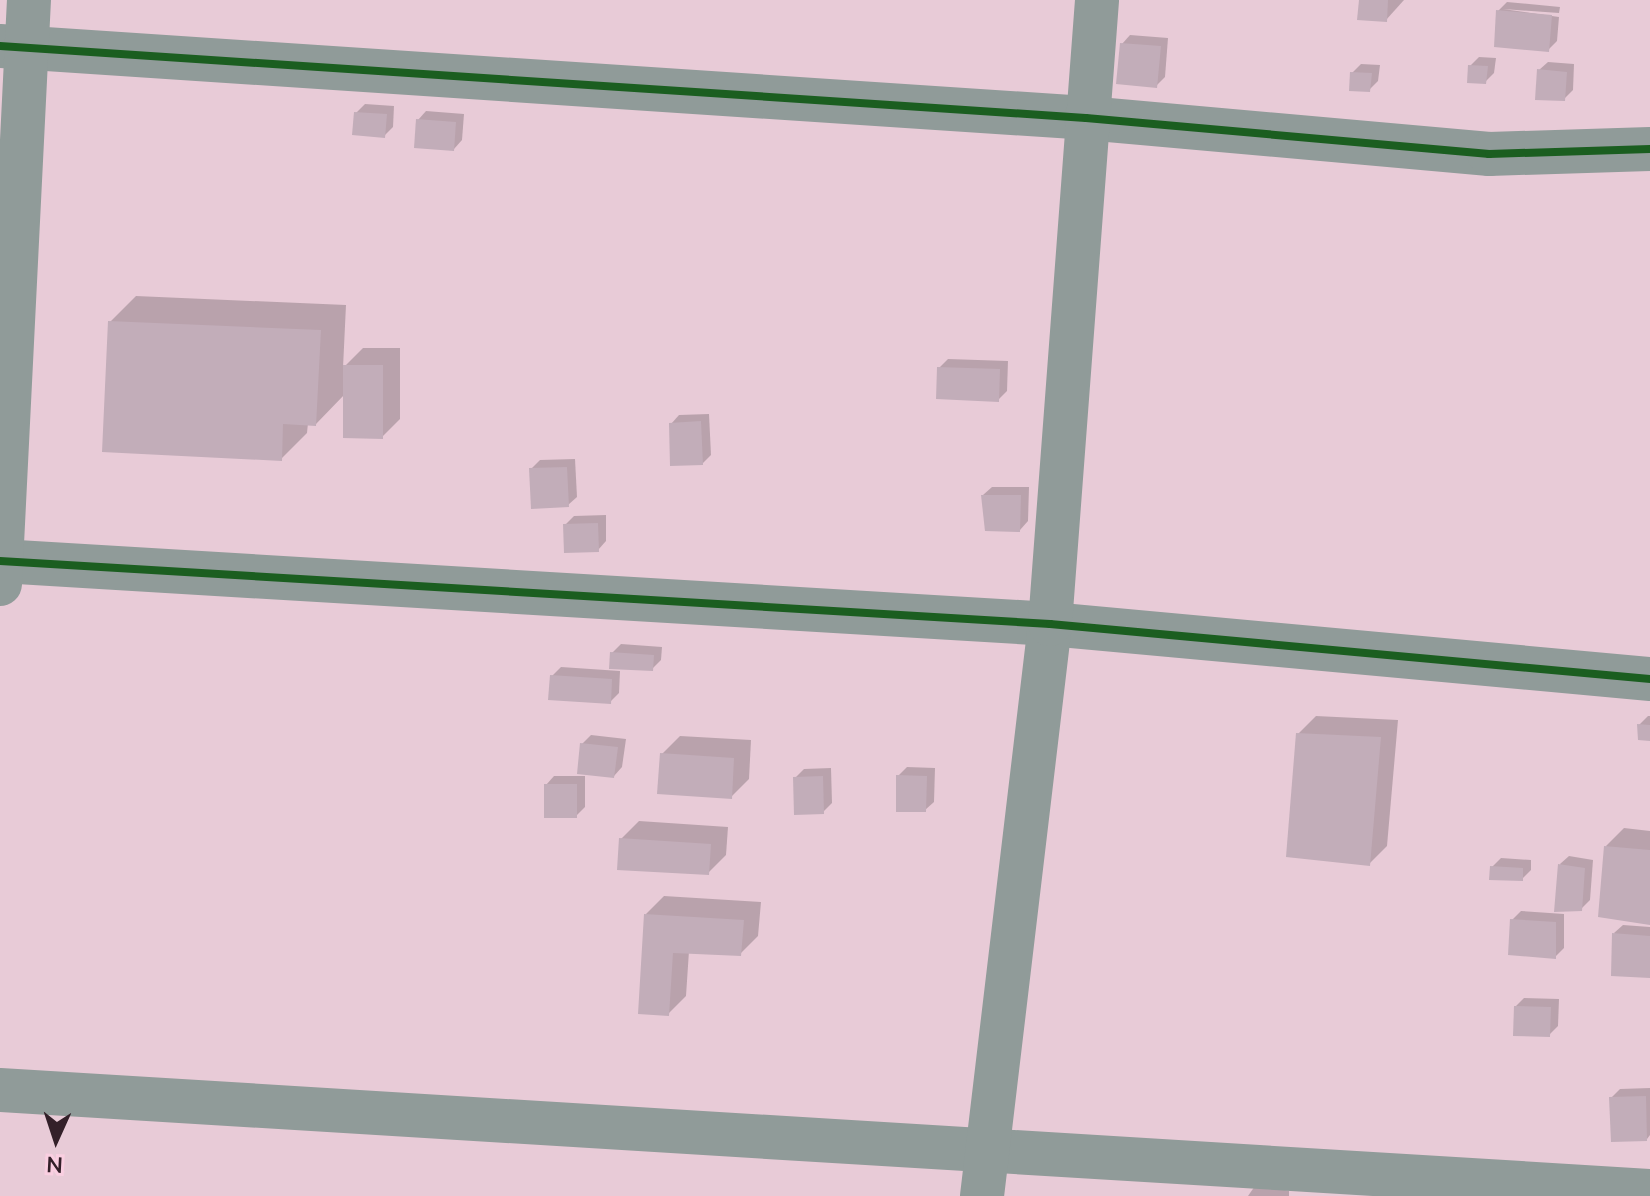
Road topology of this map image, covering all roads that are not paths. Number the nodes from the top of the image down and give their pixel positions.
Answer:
1 (29, 0) edge
2 (1097, 0) edge
3 (14, 46) edge
4 (1086, 118) junction
5 (1650, 149) edge
6 (1, 568) edge
7 (1050, 624) junction
8 (1650, 679) edge
9 (0, 1090) edge
10 (988, 1150) junction
11 (1650, 1191) edge
12 (982, 1196) edge

1 - 3 street
2 - 4 street
3 - 4 street
3 - 6 street
4 - 5 street
4 - 7 street
6 - 7 street
7 - 8 street
7 - 10 street
9 - 10 street
10 - 11 street
10 - 12 street

